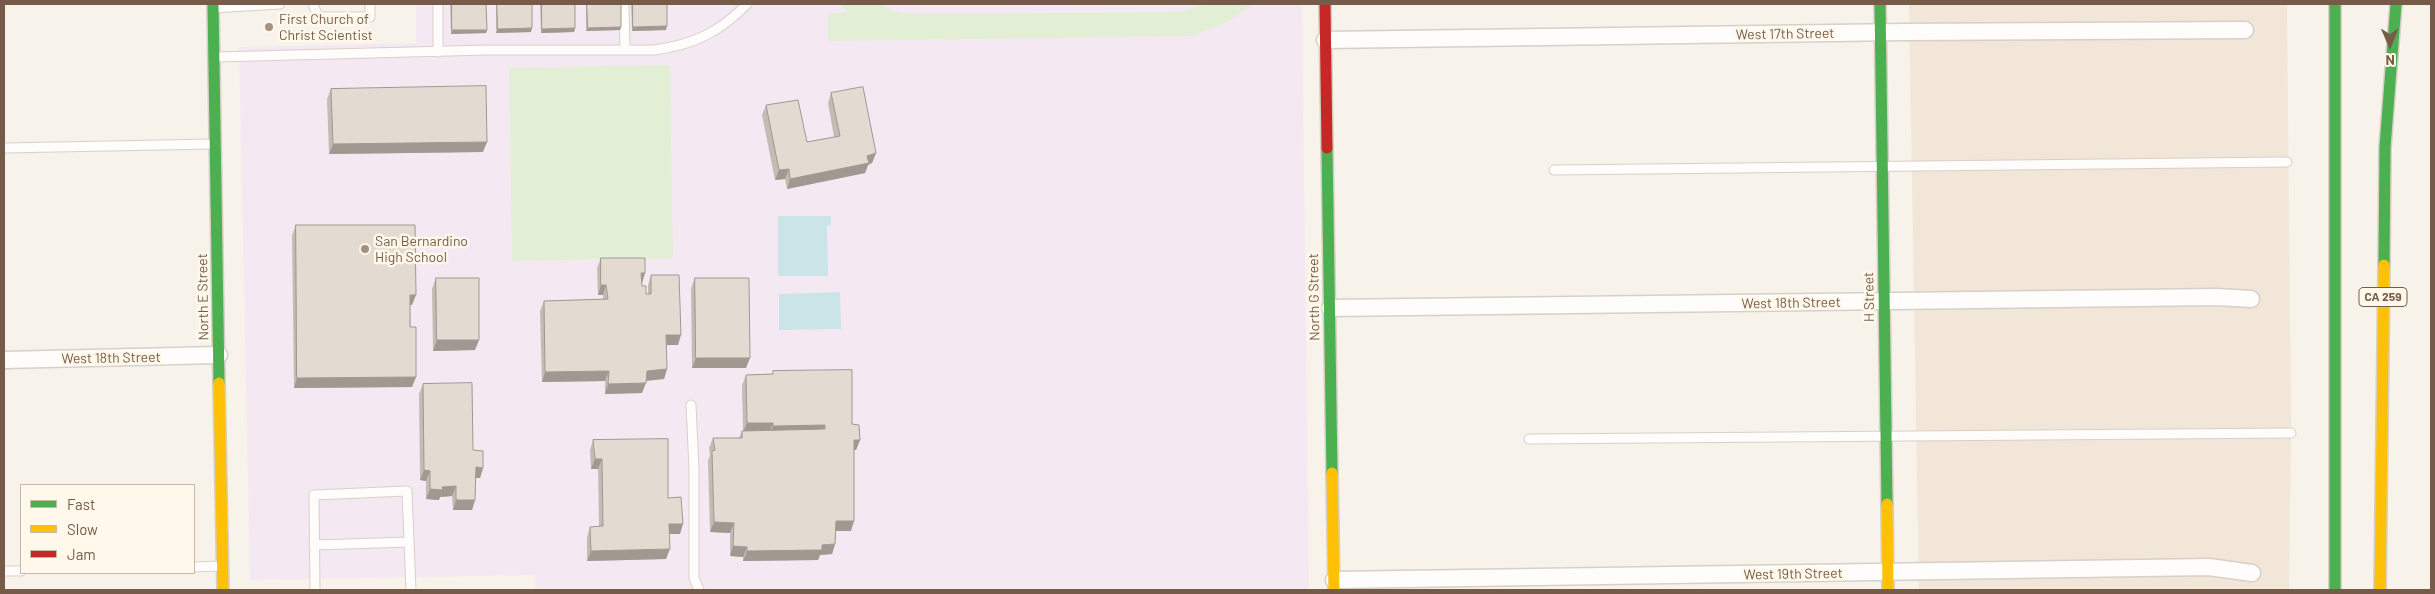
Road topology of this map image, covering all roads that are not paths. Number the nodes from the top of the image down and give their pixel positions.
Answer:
1 (280, 4) edge
2 (313, 4) edge
3 (370, 4) edge
4 (438, 4) edge
5 (624, 4) edge
6 (747, 4) edge
7 (1324, 4) edge
8 (1880, 4) edge
9 (2335, 4) edge
10 (2396, 4) edge
11 (213, 6) edge
12 (2245, 30) dead end
13 (1880, 33) junction
14 (1325, 40) junction
15 (625, 50) junction
16 (438, 52) junction
17 (214, 57) junction
18 (215, 144) junction
19 (4, 148) edge
20 (2287, 162) dead end
21 (1883, 167) junction
22 (1554, 170) dead end
23 (2252, 299) dead end
24 (1884, 302) junction
25 (1330, 308) junction
26 (219, 356) junction
27 (4, 360) edge
28 (691, 405) dead end
29 (2291, 433) dead end
30 (1886, 436) junction
31 (1529, 439) dead end
32 (409, 542) junction
33 (314, 545) junction
34 (223, 566) junction
35 (195, 567) edge
36 (4, 571) edge
37 (20, 571) edge
38 (1888, 572) junction
39 (2252, 573) dead end
40 (1470, 584) edge
41 (1334, 585) edge
42 (223, 590) edge
43 (315, 590) edge
44 (411, 590) edge
45 (699, 590) edge
46 (1888, 590) edge
47 (2334, 590) edge
48 (2380, 590) edge

1 - 11 lane
2 - 3 lane
4 - 16 lane
5 - 15 lane
6 - 15 lane
7 - 14 main road, North G Street
8 - 13 main road, H Street
9 - 47 main road
10 - 48 main road, CA 259
11 - 17 main road, North E Street
12 - 13 street, West 17th Street
13 - 14 street, West 17th Street
13 - 21 main road, H Street
14 - 25 main road, North G Street
15 - 16 lane
16 - 17 lane
17 - 18 main road, North E Street
18 - 19 lane
18 - 26 main road, North E Street
20 - 21 lane
21 - 22 lane
21 - 24 main road, H Street
23 - 24 street, West 18th Street
24 - 25 street, West 18th Street
24 - 30 main road, H Street
25 - 41 main road, North G Street
26 - 27 street, West 18th Street
26 - 34 main road, North E Street
28 - 45 lane
29 - 30 lane
30 - 31 lane
30 - 38 main road, H Street
32 - 33 lane
32 - 33 lane
32 - 44 lane
33 - 43 lane
34 - 35 lane
34 - 42 main road, North E Street
36 - 37 lane
38 - 39 street, West 19th Street
38 - 40 street, West 19th Street
38 - 46 main road, H Street
40 - 41 street, West 19th Street

